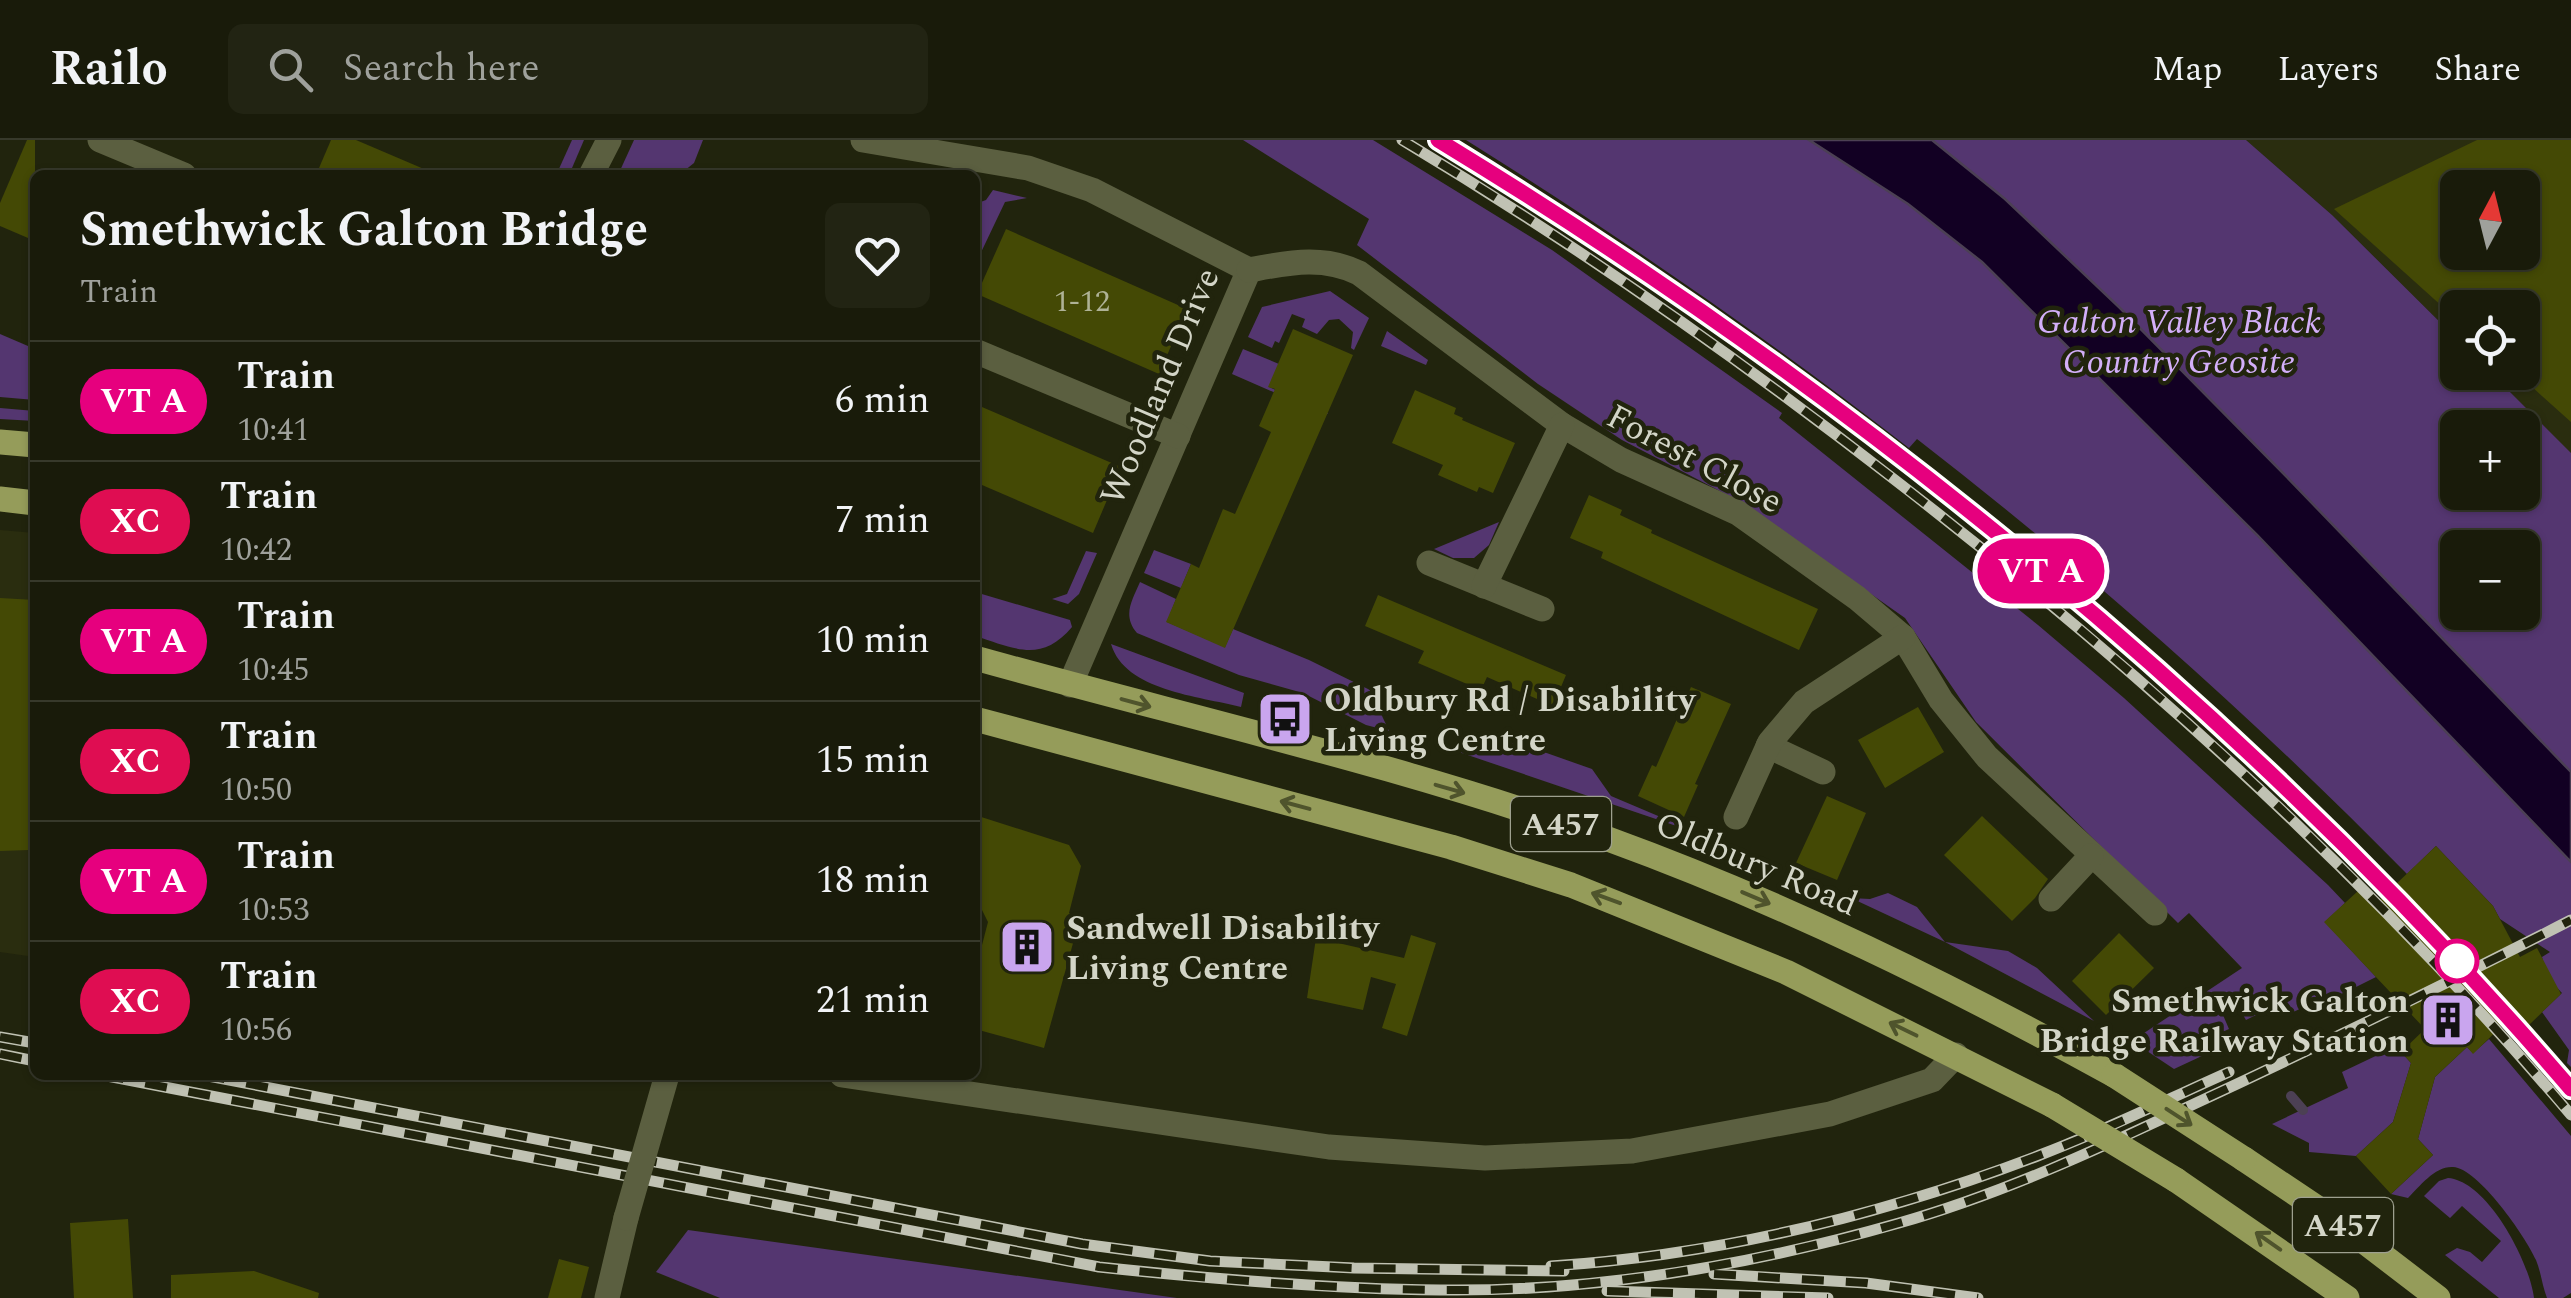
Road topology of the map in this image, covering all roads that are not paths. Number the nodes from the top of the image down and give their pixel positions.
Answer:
1 (100, 140) edge
2 (609, 140) edge
3 (862, 140) edge
4 (172, 170) edge
5 (594, 170) edge
6 (1249, 270) junction
7 (980, 353) edge
8 (1562, 425) junction
9 (1178, 436) junction
10 (0, 442) edge
11 (30, 445) edge
12 (0, 500) edge
13 (30, 503) edge
14 (1429, 564) dead end
15 (1484, 586) junction
16 (1542, 609) dead end
17 (1903, 637) junction
18 (980, 659) edge
19 (1070, 685) junction
20 (980, 720) edge
21 (1768, 746) junction
22 (1823, 772) dead end
23 (1736, 817) dead end
24 (2091, 856) junction
25 (2051, 899) dead end
26 (2154, 913) dead end
27 (1956, 1054) junction
28 (667, 1080) edge
29 (876, 1080) edge
30 (606, 1298) edge
31 (2347, 1298) edge
32 (2438, 1298) edge

1 - 4 street
2 - 5 street
3 - 6 street, Woodland Drive
6 - 8 street, Forest Close
6 - 9 street, Woodland Drive
7 - 9 street
8 - 15 street
8 - 17 street, Forest Close
9 - 19 street, Woodland Drive
10 - 11 main road
12 - 13 main road
14 - 15 street
15 - 16 street
17 - 21 street
17 - 24 street, Forest Close
18 - 19 main road, Oldbury Road / A457
19 -> 32 main road, Oldbury Road / A457, bridge
27 -> 20 main road, A457
21 - 22 street
21 - 23 street
24 - 25 street
24 - 26 street, Forest Close
27 - 29 street
31 -> 27 main road, A457, bridge
28 - 30 street, bridge

